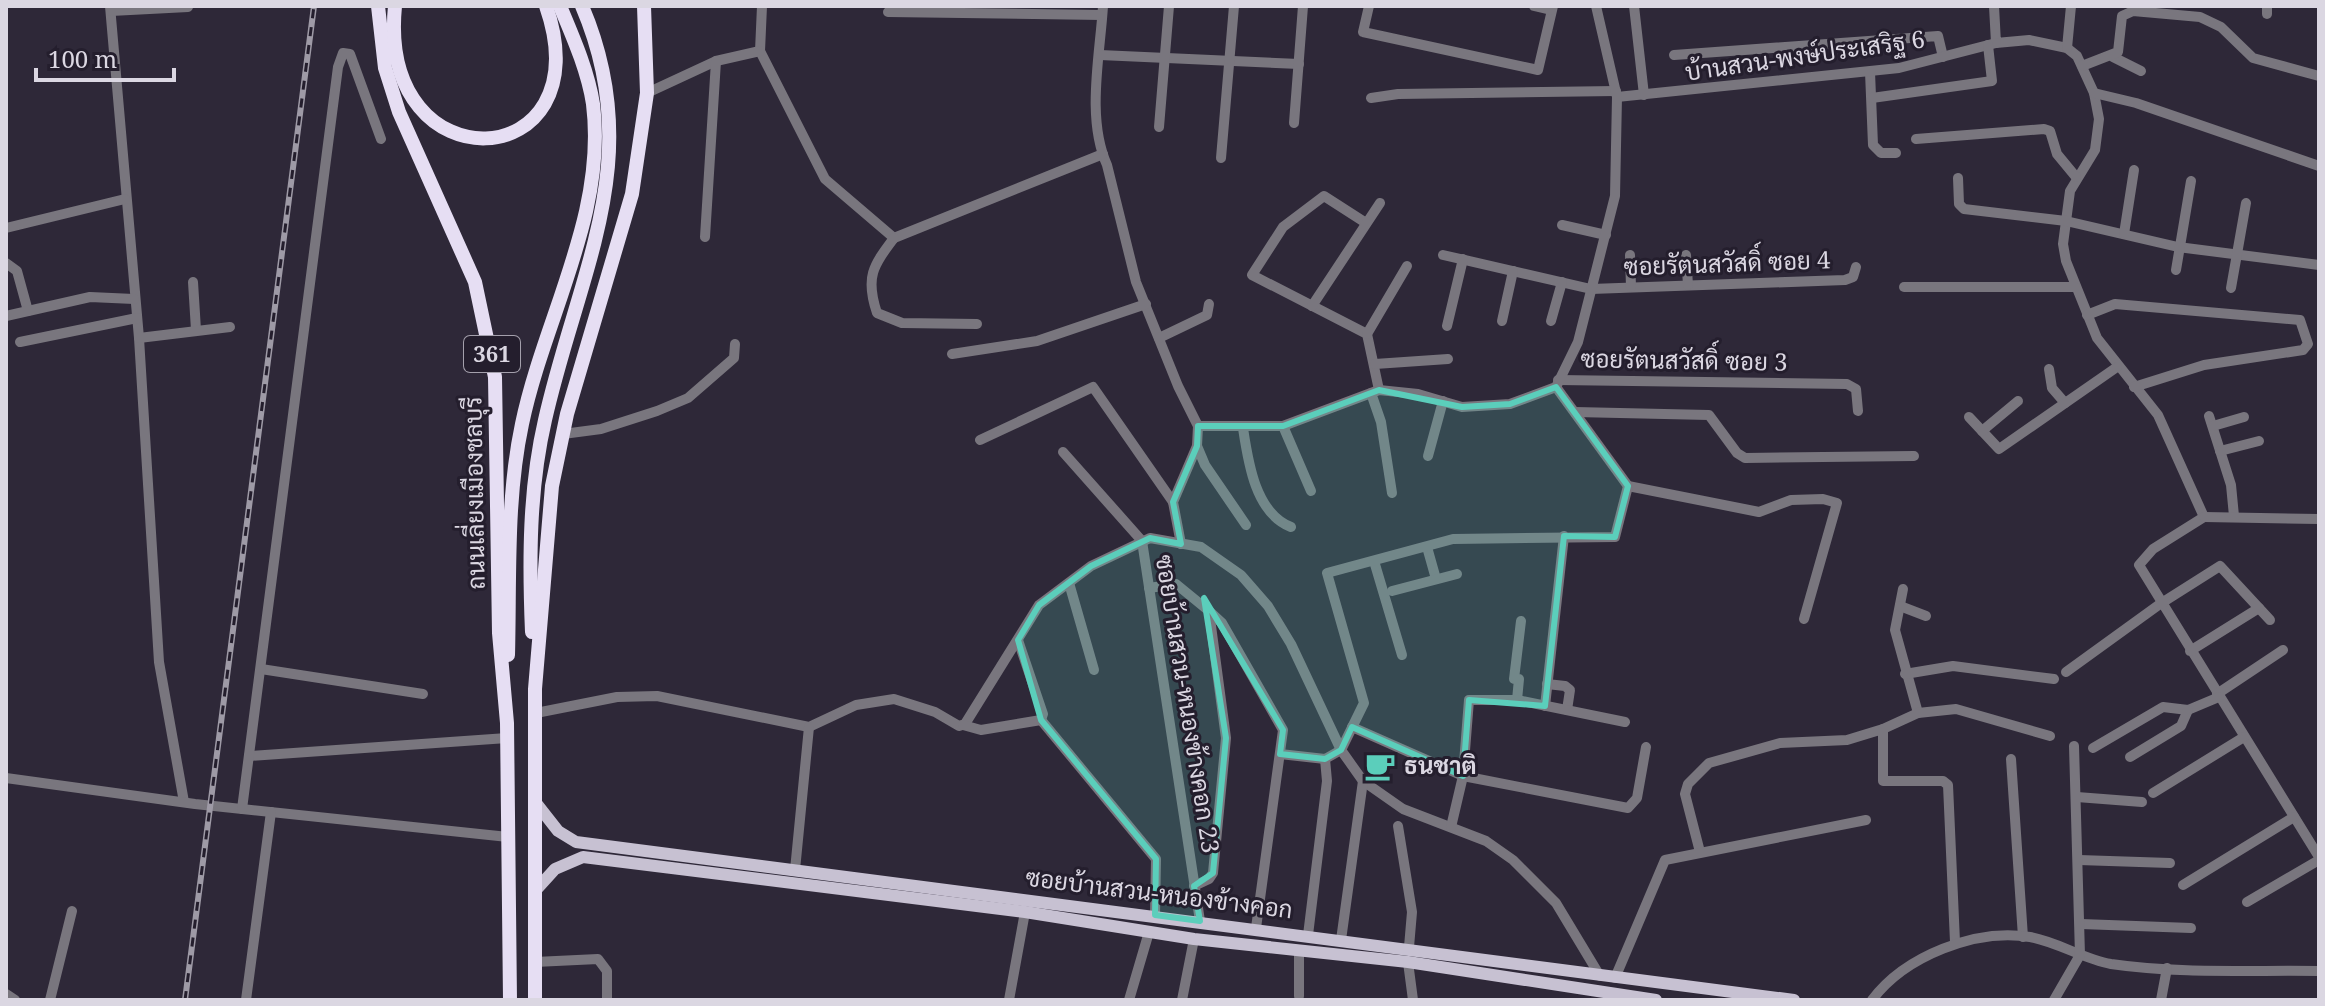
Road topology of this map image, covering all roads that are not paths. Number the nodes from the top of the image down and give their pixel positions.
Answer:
1 (378, 6) edge
2 (395, 6) edge
3 (546, 6) edge
4 (560, 6) edge
5 (582, 6) edge
6 (644, 6) edge
7 (762, 6) edge
8 (1169, 6) edge
9 (1234, 6) edge
10 (1303, 6) edge
11 (1369, 6) edge
12 (1534, 6) edge
13 (1596, 6) edge
14 (1634, 6) edge
15 (1994, 6) edge
16 (2071, 6) edge
17 (188, 7) edge
18 (111, 8) edge
19 (1552, 8) edge
20 (1103, 11) edge
21 (888, 12) dead end
22 (1992, 44) junction
23 (2067, 48) junction
24 (760, 51) junction
25 (1100, 55) junction
26 (1674, 55) dead end
27 (1165, 57) junction
28 (1943, 57) junction
29 (2113, 57) junction
30 (1231, 58) junction
31 (716, 61) junction
32 (1299, 64) junction
33 (2082, 66) junction
34 (2141, 71) dead end
35 (1870, 72) junction
36 (2319, 76) edge
37 (647, 93) junction
38 (2094, 93) junction
39 (1617, 94) junction
40 (1644, 95) junction
41 (1371, 98) dead end
42 (1872, 98) junction
43 (1294, 123) dead end
44 (1159, 127) dead end
45 (381, 139) dead end
46 (1916, 139) dead end
47 (1896, 153) dead end
48 (1103, 154) junction
49 (1221, 158) dead end
50 (2319, 166) edge
51 (2134, 170) dead end
52 (2076, 177) junction
53 (1958, 178) dead end
54 (2191, 181) dead end
55 (125, 199) junction
56 (1380, 203) dead end
57 (2246, 203) dead end
58 (2066, 221) junction
59 (1366, 223) junction
60 (1562, 225) dead end
61 (6, 228) edge
62 (2124, 234) junction
63 (1606, 235) junction
64 (705, 237) dead end
65 (894, 238) junction
66 (2178, 247) junction
67 (1443, 255) dead end
68 (1630, 255) dead end
69 (1686, 255) dead end
70 (2235, 256) junction
71 (1463, 259) junction
72 (6, 263) edge
73 (2319, 265) edge
74 (1407, 266) dead end
75 (1856, 267) dead end
76 (2176, 270) dead end
77 (1513, 271) junction
78 (193, 282) dead end
79 (1562, 282) junction
80 (1688, 285) junction
81 (1631, 287) junction
82 (1904, 287) dead end
83 (2075, 287) junction
84 (2231, 288) dead end
85 (1591, 289) junction
86 (134, 299) junction
87 (1146, 304) junction
88 (1209, 304) dead end
89 (1312, 306) junction
90 (28, 311) junction
91 (2087, 315) junction
92 (6, 316) edge
93 (137, 318) junction
94 (1502, 321) dead end
95 (1551, 321) dead end
96 (977, 324) dead end
97 (1447, 326) dead end
98 (230, 327) dead end
99 (196, 330) junction
100 (1367, 334) junction
101 (139, 338) junction
102 (1159, 338) junction
103 (20, 342) dead end
104 (735, 344) dead end
105 (952, 354) dead end
106 (1448, 359) dead end
107 (1375, 364) junction
108 (2117, 367) junction
109 (2049, 369) dead end
110 (1557, 383) junction
111 (2134, 387) junction
112 (1375, 392) junction
113 (1443, 401) junction
114 (2018, 401) dead end
115 (2065, 403) junction
116 (1858, 411) dead end
117 (1575, 412) junction
118 (1969, 417) dead end
119 (2244, 417) dead end
120 (1198, 426) junction
121 (1283, 426) junction
122 (1243, 428) junction
123 (1982, 431) junction
124 (563, 434) junction
125 (980, 440) dead end
126 (2259, 441) dead end
127 (1197, 446) junction
128 (2220, 451) junction
129 (1063, 452) dead end
130 (1428, 456) dead end
131 (1914, 456) dead end
132 (1628, 486) junction
133 (1311, 491) dead end
134 (1392, 493) dead end
135 (1173, 502) junction
136 (2234, 516) junction
137 (2204, 517) junction
138 (2319, 519) edge
139 (1246, 525) dead end
140 (1291, 527) dead end
141 (1564, 536) junction
142 (1142, 541) junction
143 (1181, 544) junction
144 (1427, 547) junction
145 (1374, 561) junction
146 (1457, 574) dead end
147 (1436, 579) junction
148 (1069, 583) junction
149 (1149, 588) junction
150 (1903, 589) dead end
151 (1392, 591) dead end
152 (2160, 604) junction
153 (1900, 606) junction
154 (2259, 608) junction
155 (1209, 611) junction
156 (1926, 616) dead end
157 (1804, 619) dead end
158 (2270, 620) dead end
159 (1521, 621) dead end
160 (1018, 640) junction
161 (2283, 650) dead end
162 (2190, 651) junction
163 (1402, 655) dead end
164 (261, 669) junction
165 (1094, 670) dead end
166 (2066, 672) dead end
167 (1905, 674) junction
168 (2054, 679) dead end
169 (1547, 684) junction
170 (535, 689) junction
171 (423, 694) dead end
172 (2218, 695) junction
173 (1517, 700) junction
174 (1545, 706) junction
175 (1567, 710) junction
176 (2188, 710) junction
177 (536, 713) junction
178 (1918, 713) junction
179 (1041, 720) junction
180 (966, 722) junction
181 (1625, 722) dead end
182 (809, 727) junction
183 (1352, 727) junction
184 (1883, 729) junction
185 (507, 730) junction
186 (2050, 736) dead end
187 (2244, 737) junction
188 (2074, 746) dead end
189 (1646, 747) dead end
190 (2093, 748) dead end
191 (1341, 750) junction
192 (1280, 754) junction
193 (249, 756) junction
194 (2130, 757) dead end
195 (1325, 759) junction
196 (2011, 759) dead end
197 (1463, 776) junction
198 (6, 778) edge
199 (1363, 781) junction
200 (2153, 793) dead end
201 (2077, 797) junction
202 (184, 802) junction
203 (2142, 802) dead end
204 (536, 803) junction
205 (242, 809) junction
206 (271, 812) junction
207 (2294, 817) junction
208 (1866, 820) dead end
209 (1398, 826) dead end
210 (1451, 827) junction
211 (508, 837) junction
212 (1700, 852) junction
213 (2319, 858) edge
214 (2079, 860) junction
215 (2170, 863) dead end
216 (795, 870) junction
217 (2183, 885) dead end
218 (1194, 886) junction
219 (535, 891) junction
220 (2247, 902) dead end
221 (72, 911) dead end
222 (1025, 912) junction
223 (1155, 915) junction
224 (1200, 921) junction
225 (2081, 924) junction
226 (1256, 928) junction
227 (2191, 928) dead end
228 (1149, 932) junction
229 (1308, 935) junction
230 (2023, 937) junction
231 (1194, 939) junction
232 (1341, 940) junction
233 (1955, 942) junction
234 (1409, 947) junction
235 (1299, 950) junction
236 (2080, 955) junction
237 (535, 962) junction
238 (1408, 962) junction
239 (2167, 968) junction
240 (2319, 971) edge
241 (1600, 976) junction
242 (1615, 978) junction
243 (6, 994) edge
244 (1706, 994) edge
245 (1299, 996) dead end
246 (1622, 998) edge
247 (15, 1000) edge
248 (50, 1000) edge
249 (246, 1000) edge
250 (510, 1000) edge
251 (535, 1000) edge
252 (607, 1000) edge
253 (1009, 1000) edge
254 (1129, 1000) edge
255 (1182, 1000) edge
256 (1413, 1000) edge
257 (1656, 1000) edge
258 (1794, 1000) edge
259 (1872, 1000) edge
260 (2054, 1000) edge
261 (2161, 1000) edge

1 - 185 highway, ถนนเลี่ยงเมืองชลบุรี / 361
2 - 3 highway
4 - 185 highway
5 - 170 highway
6 - 37 highway
7 - 24 street
8 - 27 street
9 - 30 street
10 - 32 street
11 - 19 street
12 - 19 street
13 - 39 street
14 - 40 street
15 - 22 street
16 - 23 street
17 - 18 street
18 - 55 street
20 - 21 street
20 - 25 street
22 - 23 street, บ้านสวน-พงษ์ประเสริฐ 6
22 - 28 street, บ้านสวน-พงษ์ประเสริฐ 6
22 - 42 street
23 - 33 street
24 - 31 street
24 - 65 street
25 - 27 street
25 - 48 street
26 - 28 street
27 - 30 street
27 - 44 street
28 - 35 street, บ้านสวน-พงษ์ประเสริฐ 6
29 - 33 street
29 - 34 street
29 - 36 street
30 - 32 street
30 - 49 street
31 - 37 street
31 - 64 street
32 - 43 street
33 - 38 street
35 - 40 street, บ้านสวน-พงษ์ประเสริฐ 6
35 - 42 street
37 - 124 highway
38 - 50 street
38 - 52 street
39 - 40 street, บ้านสวน-พงษ์ประเสริฐ 6
39 - 41 street, บ้านสวน-พงษ์ประเสริฐ 6
39 - 63 street
42 - 47 street
45 - 164 street
46 - 52 street
48 - 65 street
48 - 87 street
51 - 62 street
52 - 58 street
53 - 58 street
54 - 66 street
55 - 61 street
55 - 86 street
56 - 59 street
57 - 70 street
58 - 62 street
58 - 83 street
59 - 89 street
59 - 89 street
60 - 63 street
62 - 66 street
63 - 85 street
65 - 96 street
66 - 70 street
66 - 76 street
67 - 71 street, ซอยรัตนสวัสดิ์ ซอย 4
68 - 81 street
69 - 80 street
70 - 73 street
70 - 84 street
71 - 77 street, ซอยรัตนสวัสดิ์ ซอย 4
71 - 97 street
72 - 90 street
74 - 100 street
75 - 80 street, ซอยรัตนสวัสดิ์ ซอย 4
77 - 79 street, ซอยรัตนสวัสดิ์ ซอย 4
77 - 94 street
78 - 99 street
79 - 85 street, ซอยรัตนสวัสดิ์ ซอย 4
79 - 95 street
80 - 81 street, ซอยรัตนสวัสดิ์ ซอย 4
81 - 85 street, ซอยรัตนสวัสดิ์ ซอย 4
82 - 83 street
83 - 91 street
85 - 110 street
86 - 90 street
86 - 93 street
87 - 102 street
87 - 105 street
88 - 102 street
89 - 100 street
90 - 92 street
91 - 108 street
91 - 111 street
93 - 101 street
93 - 103 street
98 - 99 street
99 - 101 street
100 - 107 street
101 - 202 street
102 - 120 street
104 - 124 street
106 - 107 street
107 - 112 street
108 - 111 street
108 - 115 street
109 - 115 street
110 - 113 street
110 - 116 street, ซอยรัตนสวัสดิ์ ซอย 3
110 - 117 street
111 - 137 street
112 - 113 street
112 - 121 street
112 - 134 street
113 - 130 street
114 - 123 street
115 - 123 street
117 - 131 street
117 - 132 street
118 - 123 street
119 - 128 street
120 - 122 street
120 - 127 street
121 - 122 street
121 - 133 street
122 - 140 street
124 - 170 highway
125 - 135 street
126 - 128 street
127 - 135 street
127 - 139 street
128 - 136 street
129 - 142 street
132 - 141 street
132 - 157 street
135 - 143 street
136 - 137 street
136 - 138 street
137 - 152 street
141 - 144 street
141 - 169 street
142 - 143 street
142 - 148 street
142 - 149 street, ซอยบ้านสวน-หนองข้างคอก 23
143 - 191 street
144 - 145 street
144 - 147 street
145 - 163 street
145 - 183 street
146 - 147 street
147 - 151 street
148 - 160 street
148 - 165 street
149 - 155 street
149 - 218 street, ซอยบ้านสวน-หนองข้างคอก 23
150 - 153 street
152 - 154 street
152 - 162 street
152 - 166 street
153 - 156 street
153 - 167 street
154 - 158 street
154 - 162 street
155 - 192 street
155 - 218 street
159 - 173 street
160 - 179 street
160 - 180 street
161 - 172 street
162 - 172 street
164 - 171 street
164 - 193 street
167 - 168 street
167 - 178 street
169 - 174 street
169 - 175 street
170 - 177 highway
172 - 176 street
172 - 187 street
173 - 174 street
173 - 197 street
174 - 175 street
175 - 181 street
176 - 190 street
176 - 194 street
177 - 182 street
177 - 204 highway
178 - 184 street
178 - 186 street
179 - 180 street
179 - 223 street
180 - 182 street
182 - 216 street
183 - 191 street
183 - 197 street
184 - 212 street
184 - 233 street
185 - 193 street
185 - 211 highway, ถนนเลี่ยงเมืองชลบุรี / 361
187 - 200 street
187 - 207 street
188 - 201 street
189 - 197 street
191 - 195 street
191 - 199 street
192 - 195 street
192 - 226 street
193 - 205 street
195 - 229 street
196 - 230 street
197 - 210 street
198 - 202 street
199 - 210 street
199 - 232 street
201 - 203 street
201 - 214 street
202 - 205 street
204 - 216 main road, ซอยบ้านสวน-หนองข้างคอก
204 - 219 highway
205 - 206 street
206 - 211 street
206 - 249 street
207 - 213 street
207 - 217 street
208 - 212 street
209 - 234 street
210 - 241 street
211 - 250 highway, ถนนเลี่ยงเมืองชลบุรี / 361
212 - 242 street
213 - 220 street
214 - 215 street
214 - 225 street
216 - 223 main road, ซอยบ้านสวน-หนองข้างคอก
218 - 224 street, ซอยบ้านสวน-หนองข้างคอก 23
219 - 222 main road, ซอยบ้านสวน-หนองข้างคอก
219 - 237 highway
221 - 248 street
222 - 228 main road, ซอยบ้านสวน-หนองข้างคอก
222 - 253 street
223 - 224 main road, ซอยบ้านสวน-หนองข้างคอก
224 - 226 main road, ซอยบ้านสวน-หนองข้างคอก
224 - 231 main road
225 - 227 street
225 - 236 street
226 - 229 main road, ซอยบ้านสวน-หนองข้างคอก
228 - 231 main road, ซอยบ้านสวน-หนองข้างคอก
228 - 254 street
229 - 232 main road, ซอยบ้านสวน-หนองข้างคอก
230 - 233 street
230 - 236 street
231 - 235 main road, ซอยบ้านสวน-หนองข้างคอก
231 - 255 street
232 - 234 main road, ซอยบ้านสวน-หนองข้างคอก
233 - 259 street
234 - 241 main road, ซอยบ้านสวน-หนองข้างคอก
235 - 238 main road, ซอยบ้านสวน-หนองข้างคอก
235 - 245 street
236 - 239 street
236 - 260 street
237 - 251 highway
237 - 252 street
238 - 246 main road, ซอยบ้านสวน-หนองข้างคอก
238 - 256 street
239 - 240 street
239 - 261 street
241 - 242 main road, ซอยบ้านสวน-หนองข้างคอก
242 - 244 main road, ซอยบ้านสวน-หนองข้างคอก
243 - 247 street
244 - 258 main road, ซอยบ้านสวน-หนองข้างคอก
246 - 257 main road, ซอยบ้านสวน-หนองข้างคอก

